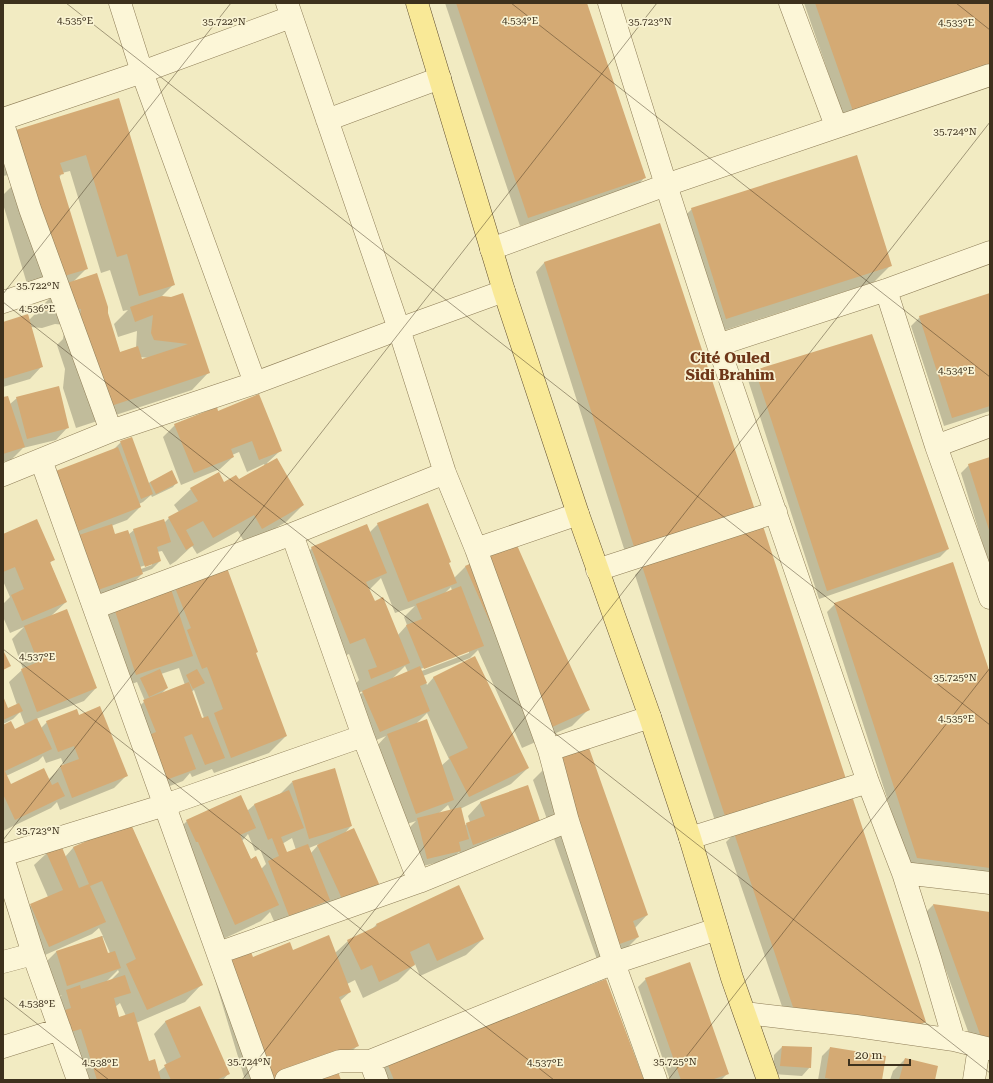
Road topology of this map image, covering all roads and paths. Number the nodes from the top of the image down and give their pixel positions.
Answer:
1 (120, 3) edge
2 (417, 3) edge
3 (790, 3) edge
4 (616, 5) edge
5 (289, 10) edge
6 (142, 72) junction
7 (990, 76) edge
8 (440, 78) junction
9 (3, 119) edge
10 (327, 120) junction
11 (3, 124) edge
12 (836, 126) junction
13 (666, 185) junction
14 (491, 249) junction
15 (990, 252) edge
16 (57, 284) junction
17 (886, 290) junction
18 (504, 291) junction
19 (3, 302) edge
20 (399, 328) junction
21 (718, 345) junction
22 (255, 382) junction
23 (990, 426) edge
24 (111, 431) junction
25 (936, 446) junction
26 (41, 460) junction
27 (445, 473) junction
28 (3, 475) edge
29 (776, 512) junction
30 (578, 514) junction
31 (292, 534) junction
32 (476, 549) junction
33 (597, 570) junction
34 (990, 598) edge
35 (94, 608) junction
36 (650, 717) junction
37 (363, 736) junction
38 (549, 750) junction
39 (868, 782) junction
40 (164, 805) junction
41 (568, 821) junction
42 (690, 838) junction
43 (3, 855) edge
44 (3, 858) edge
45 (903, 873) junction
46 (419, 882) junction
47 (990, 883) edge
48 (717, 929) junction
49 (218, 953) junction
50 (33, 954) junction
51 (3, 962) edge
52 (614, 963) junction
53 (745, 1013) junction
54 (60, 1028) junction
55 (954, 1040) junction
56 (3, 1047) edge
57 (984, 1048) edge
58 (374, 1070) edge
59 (765, 1079) edge
60 (78, 1080) edge
61 (263, 1080) edge
62 (286, 1080) edge
63 (656, 1080) edge
64 (974, 1080) edge

1 - 6 street
2 - 8 main road
3 - 12 street
4 - 13 street
5 - 6 street
5 - 10 street
6 - 9 street
6 - 22 street
7 - 12 street
8 - 10 street
8 - 14 main road
10 - 20 street
11 - 16 street
12 - 13 street
13 - 14 street
13 - 21 street
14 - 18 main road
15 - 17 street
16 - 19 street
16 - 24 street
17 - 21 street
17 - 25 street
18 - 20 street
18 - 30 main road
20 - 22 street
20 - 27 street
21 - 29 street
22 - 24 street
23 - 25 street
24 - 26 street
25 - 34 street
26 - 28 street
26 - 35 street
27 - 31 street
27 - 32 street
29 - 33 street
29 - 39 street
30 - 32 street
30 - 33 main road
31 - 35 street
31 - 37 street
32 - 38 street
33 - 36 main road
35 - 40 street
36 - 38 street
36 - 42 main road
37 - 40 street
37 - 46 street
38 - 41 street
39 - 42 street
39 - 45 street
40 - 43 street
40 - 49 street
41 - 46 street
41 - 52 street
42 - 48 main road
44 - 50 street
45 - 47 street
45 - 55 street
46 - 49 street
48 - 52 street
48 - 53 main road
49 - 61 street
50 - 51 street
50 - 54 street
52 - 58 street
52 - 63 street
53 - 55 street
53 - 59 main road
54 - 56 street
54 - 60 street
55 - 57 street
57 - 64 street
58 - 62 street

